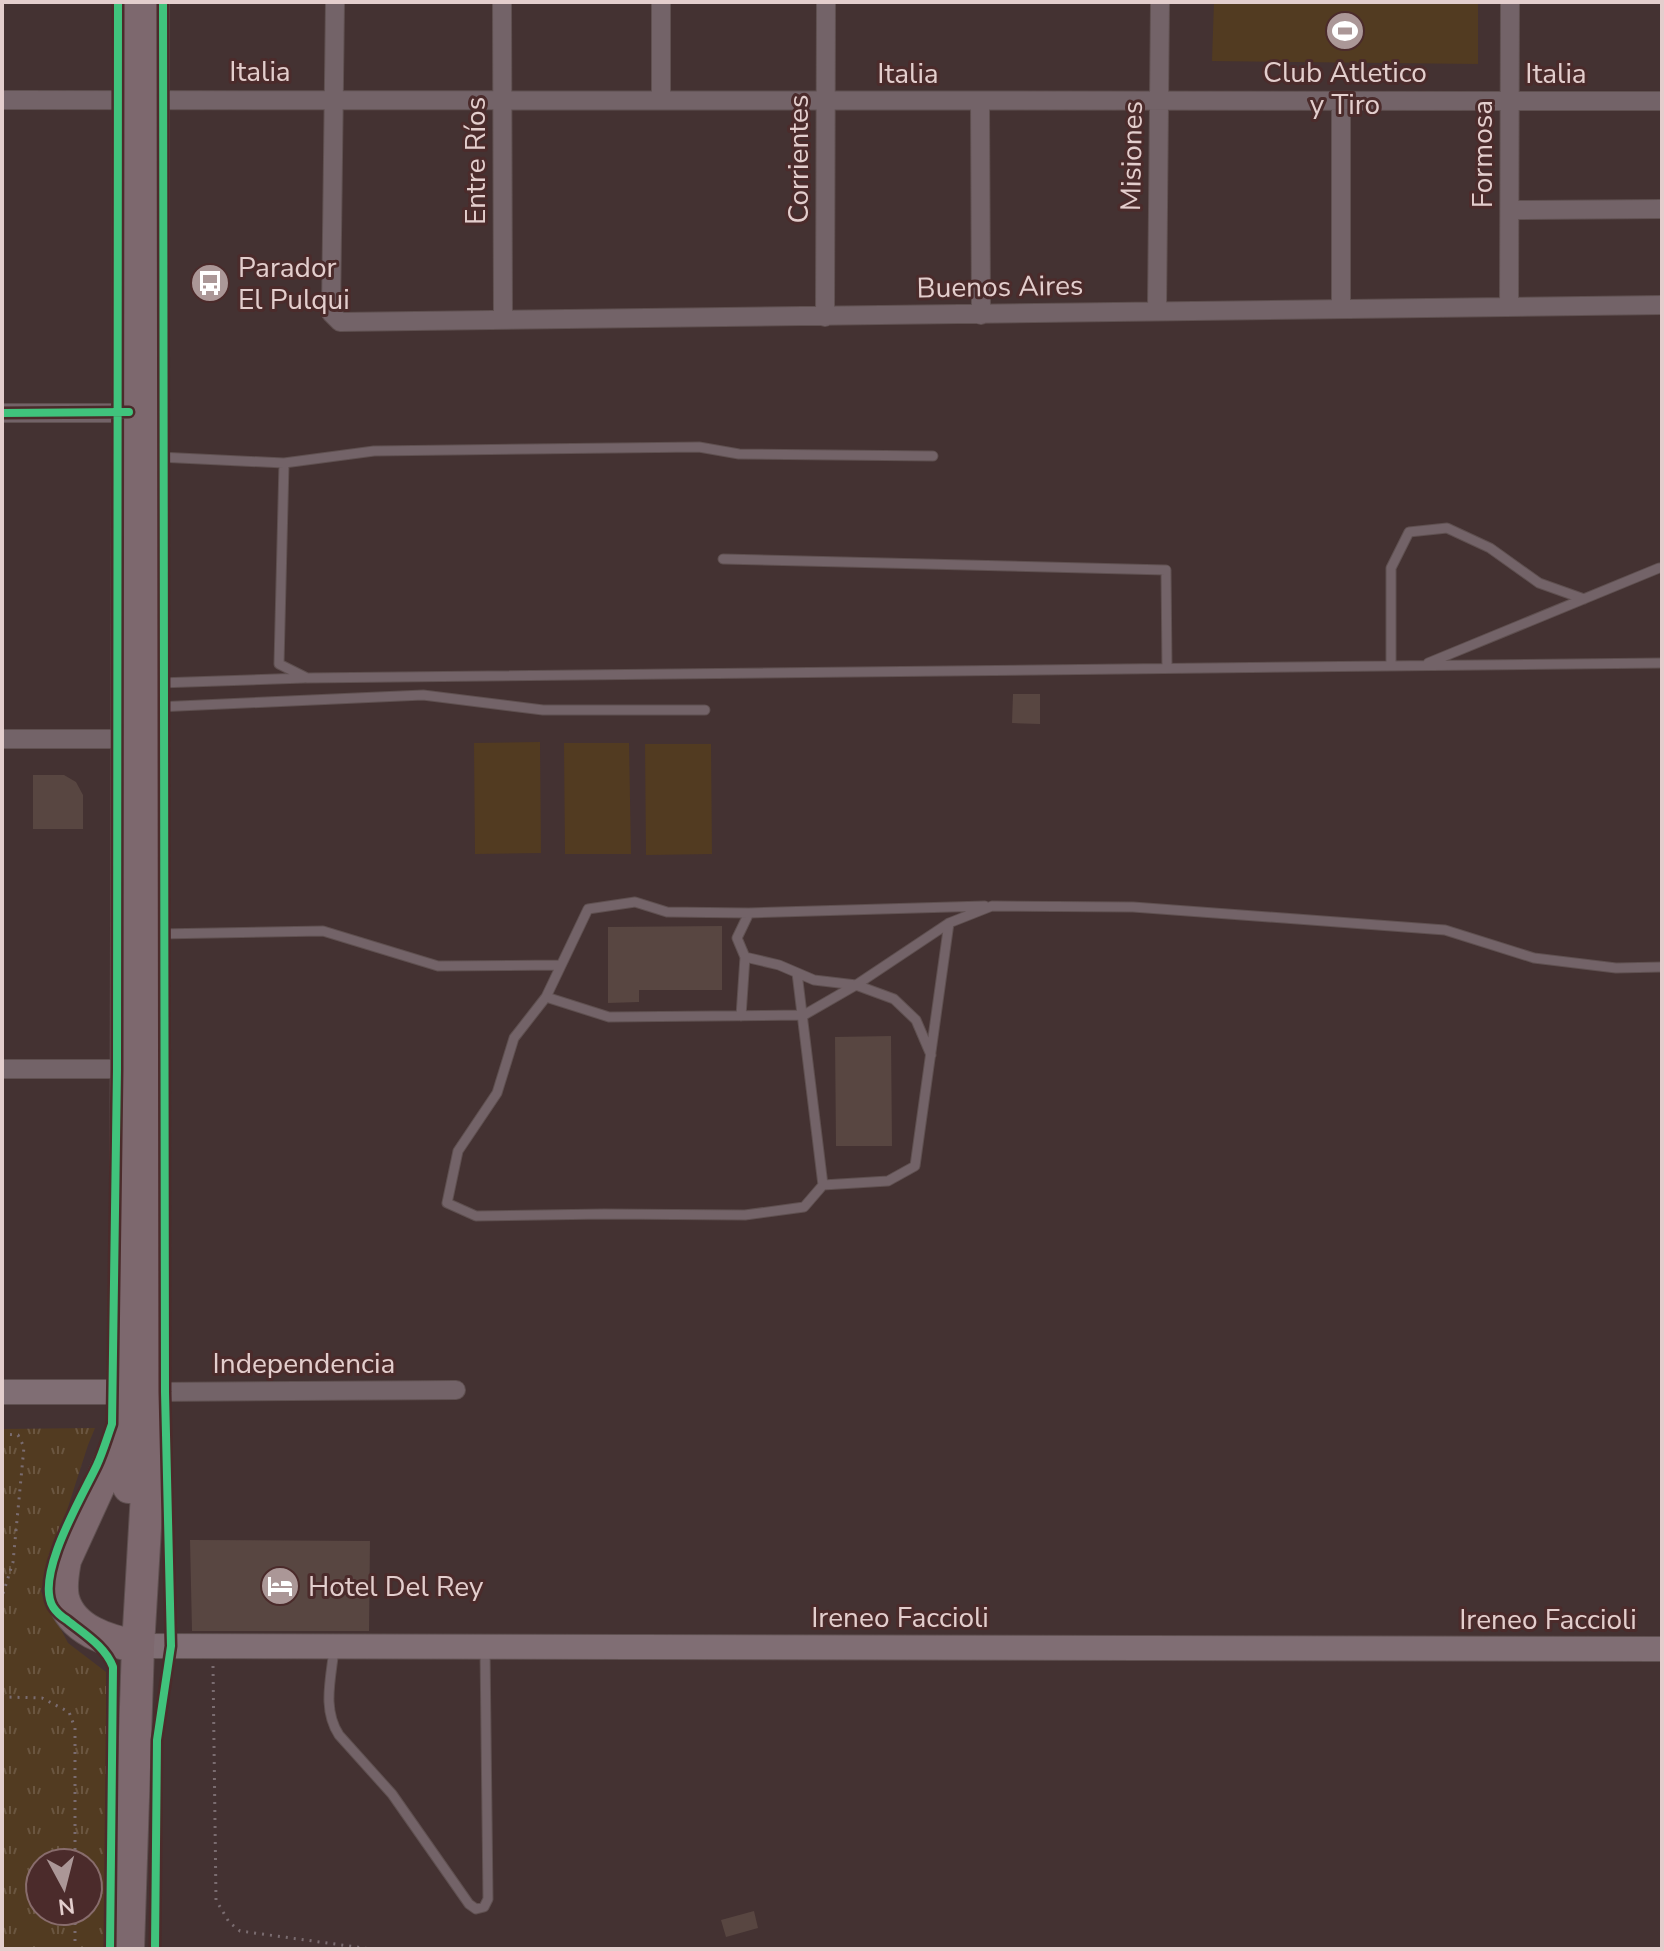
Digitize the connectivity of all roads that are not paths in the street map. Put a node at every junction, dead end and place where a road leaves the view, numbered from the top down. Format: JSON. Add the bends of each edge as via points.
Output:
{"nodes":[{"id":1,"x":129,"y":2,"type":"edge"},
{"id":2,"x":153,"y":2,"type":"edge"},
{"id":3,"x":335,"y":2,"type":"edge"},
{"id":4,"x":502,"y":2,"type":"edge"},
{"id":5,"x":661,"y":2,"type":"edge"},
{"id":6,"x":826,"y":2,"type":"edge"},
{"id":7,"x":1160,"y":2,"type":"edge"},
{"id":8,"x":1510,"y":2,"type":"edge"},
{"id":9,"x":335,"y":99,"type":"junction"},
{"id":10,"x":2,"y":100,"type":"edge"},
{"id":11,"x":142,"y":100,"type":"junction"},
{"id":12,"x":503,"y":100,"type":"junction"},
{"id":13,"x":661,"y":100,"type":"junction"},
{"id":14,"x":827,"y":100,"type":"junction"},
{"id":15,"x":980,"y":101,"type":"junction"},
{"id":16,"x":1160,"y":101,"type":"junction"},
{"id":17,"x":1341,"y":101,"type":"junction"},
{"id":18,"x":1510,"y":101,"type":"junction"},
{"id":19,"x":1662,"y":101,"type":"edge"},
{"id":20,"x":1662,"y":209,"type":"edge"},
{"id":21,"x":1510,"y":210,"type":"junction"},
{"id":22,"x":1662,"y":305,"type":"edge"},
{"id":23,"x":1509,"y":307,"type":"junction"},
{"id":24,"x":1341,"y":309,"type":"junction"},
{"id":25,"x":1157,"y":311,"type":"junction"},
{"id":26,"x":981,"y":315,"type":"junction"},
{"id":27,"x":825,"y":317,"type":"junction"},
{"id":28,"x":503,"y":320,"type":"junction"},
{"id":29,"x":2,"y":413,"type":"edge"},
{"id":30,"x":141,"y":413,"type":"junction"},
{"id":31,"x":154,"y":456,"type":"junction"},
{"id":32,"x":933,"y":456,"type":"dead end"},
{"id":33,"x":284,"y":463,"type":"junction"},
{"id":34,"x":723,"y":559,"type":"dead end"},
{"id":35,"x":1662,"y":568,"type":"edge"},
{"id":36,"x":1584,"y":599,"type":"junction"},
{"id":37,"x":1662,"y":663,"type":"edge"},
{"id":38,"x":1391,"y":665,"type":"junction"},
{"id":39,"x":1423,"y":665,"type":"junction"},
{"id":40,"x":1167,"y":667,"type":"junction"},
{"id":41,"x":307,"y":678,"type":"junction"},
{"id":42,"x":154,"y":695,"type":"junction"},
{"id":43,"x":705,"y":710,"type":"dead end"},
{"id":44,"x":2,"y":739,"type":"edge"},
{"id":45,"x":128,"y":739,"type":"junction"},
{"id":46,"x":992,"y":906,"type":"junction"},
{"id":47,"x":749,"y":913,"type":"junction"},
{"id":48,"x":949,"y":923,"type":"junction"},
{"id":49,"x":153,"y":934,"type":"junction"},
{"id":50,"x":745,"y":957,"type":"junction"},
{"id":51,"x":561,"y":965,"type":"junction"},
{"id":52,"x":1662,"y":967,"type":"edge"},
{"id":53,"x":797,"y":973,"type":"junction"},
{"id":54,"x":856,"y":985,"type":"junction"},
{"id":55,"x":546,"y":997,"type":"junction"},
{"id":56,"x":804,"y":1015,"type":"junction"},
{"id":57,"x":741,"y":1016,"type":"junction"},
{"id":58,"x":931,"y":1055,"type":"junction"},
{"id":59,"x":2,"y":1069,"type":"edge"},
{"id":60,"x":132,"y":1069,"type":"junction"},
{"id":61,"x":823,"y":1185,"type":"junction"},
{"id":62,"x":456,"y":1390,"type":"dead end"},
{"id":63,"x":2,"y":1392,"type":"edge"},
{"id":64,"x":136,"y":1405,"type":"junction"},
{"id":65,"x":2,"y":1408,"type":"edge"},
{"id":66,"x":138,"y":1646,"type":"junction"},
{"id":67,"x":334,"y":1646,"type":"junction"},
{"id":68,"x":485,"y":1646,"type":"junction"},
{"id":69,"x":1662,"y":1649,"type":"edge"},
{"id":70,"x":128,"y":1949,"type":"edge"}],
"edges":[{"from":1,"to":11,"type":"highway"},
{"from":2,"to":11,"type":"highway"},
{"from":3,"to":9,"type":"street"},
{"from":4,"to":12,"type":"street","name":"Entre Ríos"},
{"from":5,"to":13,"type":"street"},
{"from":6,"to":14,"type":"street","name":"Corrientes"},
{"from":7,"to":16,"type":"street","name":"Misiones"},
{"from":8,"to":18,"type":"street","name":"Formosa"},
{"from":9,"to":11,"type":"street","name":"Italia"},
{"from":9,"to":12,"type":"street","name":"Italia"},
{"from":9,"to":28,"type":"street","name":"Buenos Aires","via":[[331,313],[340,322]]},
{"from":10,"to":11,"type":"street","name":"Italia"},
{"from":11,"to":30,"type":"highway"},
{"from":12,"to":13,"type":"street","name":"Italia"},
{"from":12,"to":28,"type":"street","name":"Entre Ríos"},
{"from":13,"to":14,"type":"street","name":"Italia"},
{"from":14,"to":15,"type":"street","name":"Italia"},
{"from":14,"to":27,"type":"street","name":"Corrientes"},
{"from":15,"to":16,"type":"street","name":"Italia"},
{"from":15,"to":26,"type":"street"},
{"from":16,"to":17,"type":"street","name":"Italia"},
{"from":16,"to":25,"type":"street","name":"Misiones"},
{"from":17,"to":18,"type":"street","name":"Italia"},
{"from":17,"to":24,"type":"street"},
{"from":18,"to":19,"type":"street","name":"Italia"},
{"from":18,"to":21,"type":"street","name":"Formosa"},
{"from":20,"to":21,"type":"street"},
{"from":21,"to":23,"type":"street","name":"Formosa"},
{"from":22,"to":23,"type":"street","name":"Buenos Aires"},
{"from":23,"to":24,"type":"street","name":"Buenos Aires"},
{"from":24,"to":25,"type":"street","name":"Buenos Aires"},
{"from":25,"to":26,"type":"street","name":"Buenos Aires"},
{"from":26,"to":27,"type":"street","name":"Buenos Aires"},
{"from":27,"to":28,"type":"street","name":"Buenos Aires"},
{"from":29,"to":30,"type":"street"},
{"from":30,"to":31,"type":"highway"},
{"from":30,"to":45,"type":"highway"},
{"from":31,"to":33,"type":"lane"},
{"from":31,"to":42,"type":"highway"},
{"from":32,"to":33,"type":"lane","via":[[739,454],[699,447],[374,451]]},
{"from":33,"to":41,"type":"lane","via":[[279,664]]},
{"from":34,"to":40,"type":"lane","via":[[1166,570]]},
{"from":35,"to":36,"type":"lane"},
{"from":36,"to":38,"type":"lane","via":[[1539,583],[1490,548],[1447,528],[1409,532],[1391,568]]},
{"from":36,"to":39,"type":"lane"},
{"from":37,"to":39,"type":"lane"},
{"from":38,"to":39,"type":"lane"},
{"from":38,"to":40,"type":"lane"},
{"from":40,"to":41,"type":"lane"},
{"from":41,"to":42,"type":"lane"},
{"from":42,"to":43,"type":"lane","via":[[423,695],[543,710]]},
{"from":42,"to":49,"type":"highway"},
{"from":44,"to":45,"type":"street"},
{"from":45,"to":60,"type":"highway"},
{"from":46,"to":47,"type":"lane"},
{"from":46,"to":48,"type":"lane"},
{"from":46,"to":52,"type":"lane","via":[[1133,907],[1445,930],[1534,958],[1616,968]]},
{"from":47,"to":50,"type":"lane","via":[[737,938]]},
{"from":47,"to":51,"type":"lane","via":[[667,912],[635,902],[588,909]]},
{"from":48,"to":54,"type":"lane"},
{"from":48,"to":58,"type":"lane"},
{"from":49,"to":51,"type":"lane","via":[[323,931],[438,966]]},
{"from":49,"to":60,"type":"highway"},
{"from":50,"to":53,"type":"lane"},
{"from":50,"to":57,"type":"lane"},
{"from":51,"to":55,"type":"lane"},
{"from":53,"to":54,"type":"lane"},
{"from":53,"to":56,"type":"lane"},
{"from":54,"to":56,"type":"lane"},
{"from":54,"to":58,"type":"lane","via":[[894,999],[916,1020]]},
{"from":55,"to":57,"type":"lane","via":[[609,1017]]},
{"from":55,"to":61,"type":"lane","via":[[514,1038],[497,1093],[458,1151],[447,1203],[476,1216],[745,1215],[804,1207]]},
{"from":56,"to":57,"type":"lane"},
{"from":56,"to":61,"type":"lane"},
{"from":58,"to":61,"type":"lane","via":[[915,1166],[888,1181]]},
{"from":59,"to":60,"type":"street"},
{"from":60,"to":64,"type":"highway"},
{"from":62,"to":64,"type":"street","name":"Independencia"},
{"from":63,"to":64,"type":"street"},
{"from":64,"to":65,"type":"street"},
{"from":64,"to":66,"type":"highway"},
{"from":64,"to":66,"type":"highway","via":[[65,1560],[62,1588],[78,1622],[99,1637]]},
{"from":66,"to":67,"type":"street","name":"Ireneo Faccioli"},
{"from":66,"to":70,"type":"highway"},
{"from":67,"to":68,"type":"street","name":"Ireneo Faccioli"},
{"from":67,"to":68,"type":"lane","via":[[328,1710],[332,1724],[392,1794],[476,1909],[488,1899]]},
{"from":68,"to":69,"type":"street","name":"Ireneo Faccioli"}]}
